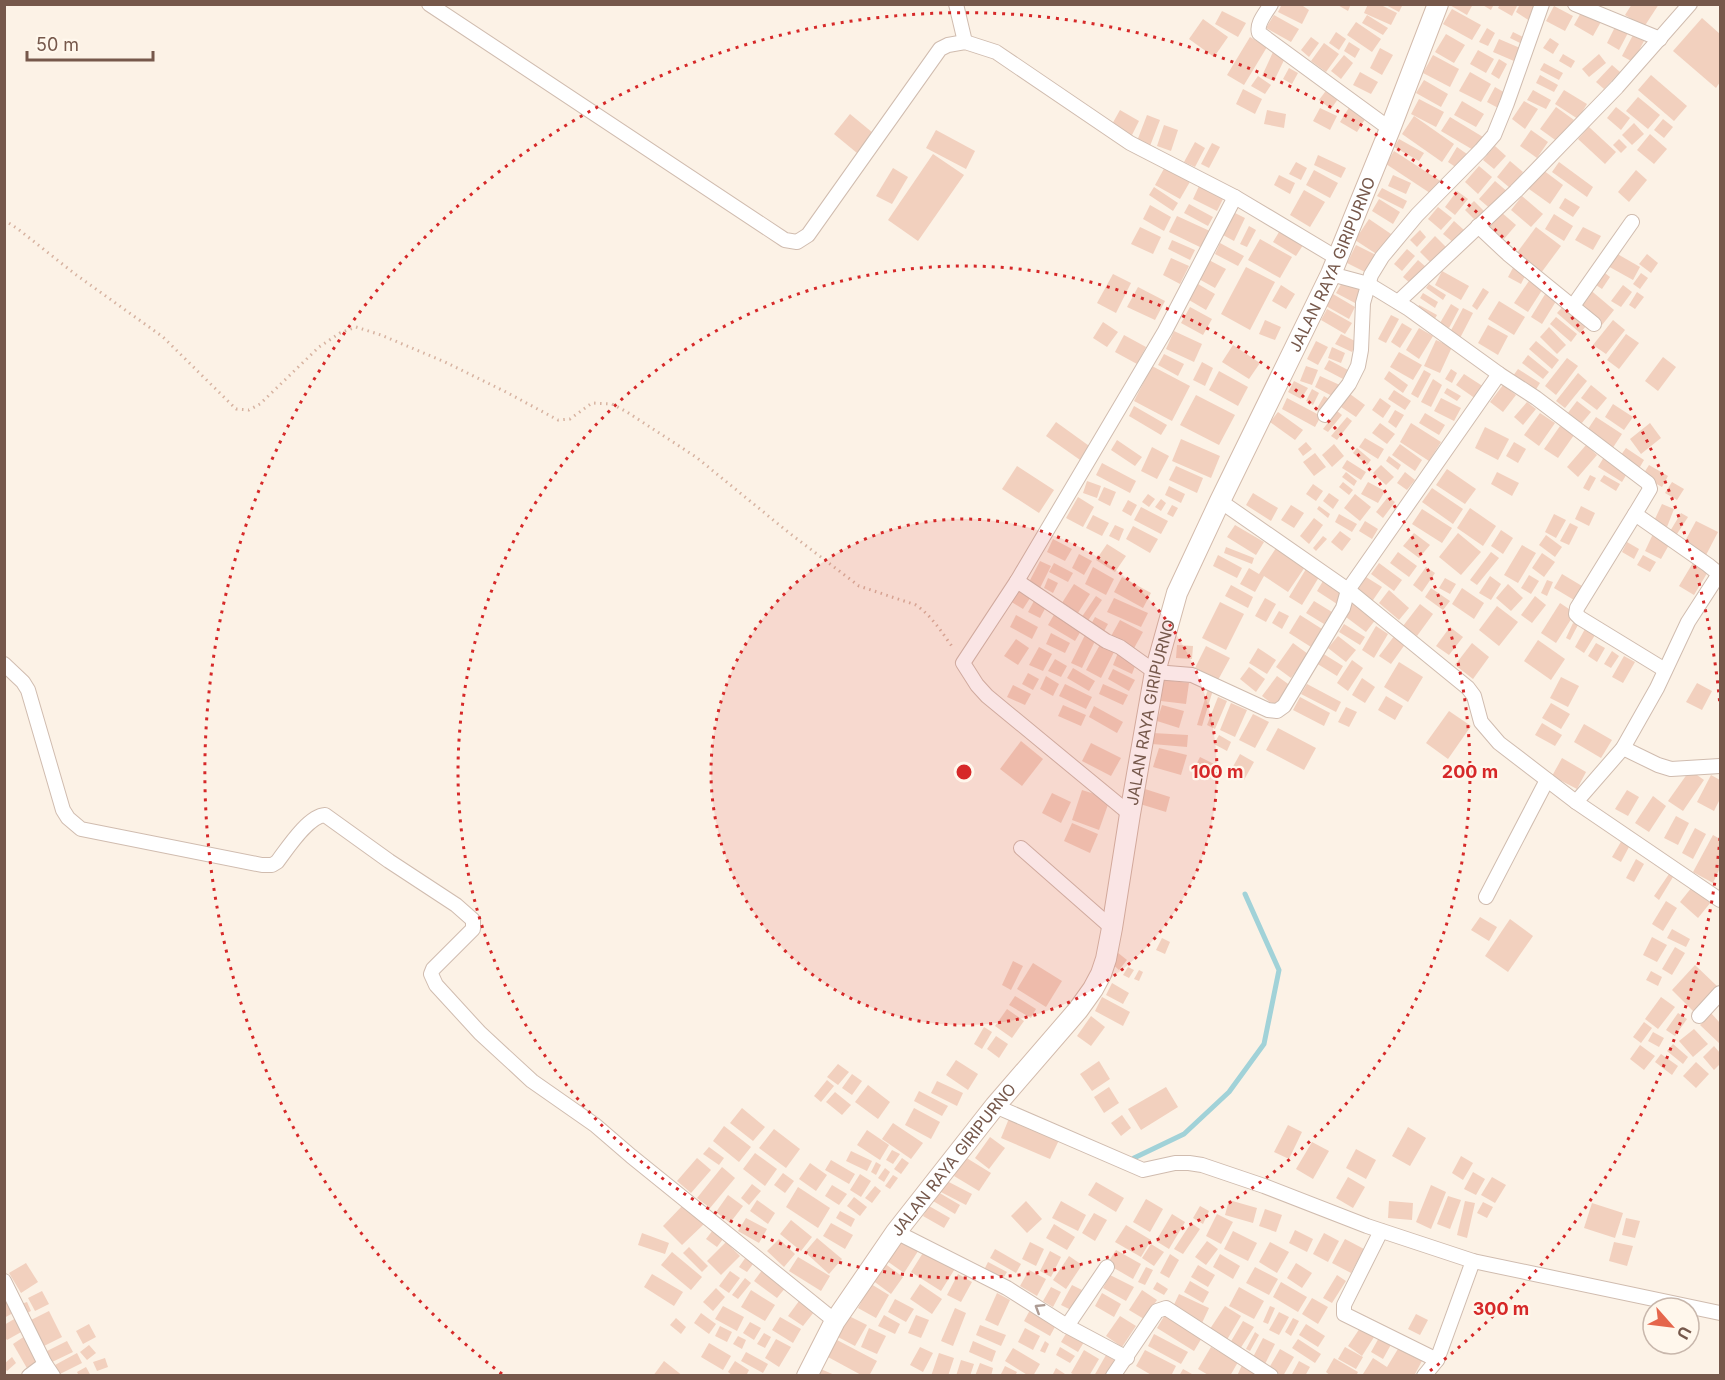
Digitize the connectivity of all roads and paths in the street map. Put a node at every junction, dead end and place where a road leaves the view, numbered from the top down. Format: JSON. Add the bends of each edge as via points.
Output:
{"nodes":[{"id":1,"x":429,"y":4,"type":"edge"},
{"id":2,"x":957,"y":4,"type":"edge"},
{"id":3,"x":1271,"y":4,"type":"edge"},
{"id":4,"x":1438,"y":4,"type":"edge"},
{"id":5,"x":1542,"y":4,"type":"edge"},
{"id":6,"x":1575,"y":4,"type":"edge"},
{"id":7,"x":1690,"y":4,"type":"edge"},
{"id":8,"x":1659,"y":39,"type":"junction"},
{"id":9,"x":965,"y":42,"type":"junction"},
{"id":10,"x":1390,"y":129,"type":"junction"},
{"id":11,"x":1235,"y":197,"type":"junction"},
{"id":12,"x":4,"y":220,"type":"edge"},
{"id":13,"x":1632,"y":222,"type":"dead end"},
{"id":14,"x":1478,"y":226,"type":"junction"},
{"id":15,"x":1334,"y":266,"type":"junction"},
{"id":16,"x":1374,"y":287,"type":"junction"},
{"id":17,"x":1398,"y":302,"type":"junction"},
{"id":18,"x":1573,"y":306,"type":"junction"},
{"id":19,"x":1594,"y":324,"type":"dead end"},
{"id":20,"x":1499,"y":374,"type":"junction"},
{"id":21,"x":1325,"y":415,"type":"dead end"},
{"id":22,"x":1220,"y":501,"type":"junction"},
{"id":23,"x":1635,"y":514,"type":"junction"},
{"id":24,"x":1720,"y":575,"type":"edge"},
{"id":25,"x":1017,"y":581,"type":"junction"},
{"id":26,"x":1348,"y":590,"type":"junction"},
{"id":27,"x":963,"y":663,"type":"junction"},
{"id":28,"x":4,"y":664,"type":"edge"},
{"id":29,"x":1665,"y":670,"type":"junction"},
{"id":30,"x":1155,"y":672,"type":"junction"},
{"id":31,"x":1623,"y":748,"type":"junction"},
{"id":32,"x":1720,"y":766,"type":"edge"},
{"id":33,"x":1547,"y":780,"type":"junction"},
{"id":34,"x":1576,"y":802,"type":"junction"},
{"id":35,"x":1130,"y":814,"type":"junction"},
{"id":36,"x":1021,"y":848,"type":"dead end"},
{"id":37,"x":1486,"y":897,"type":"dead end"},
{"id":38,"x":1720,"y":900,"type":"edge"},
{"id":39,"x":1112,"y":928,"type":"junction"},
{"id":40,"x":1720,"y":993,"type":"edge"},
{"id":41,"x":1699,"y":1016,"type":"dead end"},
{"id":42,"x":994,"y":1106,"type":"junction"},
{"id":43,"x":1381,"y":1231,"type":"junction"},
{"id":44,"x":896,"y":1232,"type":"junction"},
{"id":45,"x":1473,"y":1261,"type":"junction"},
{"id":46,"x":1107,"y":1267,"type":"dead end"},
{"id":47,"x":4,"y":1281,"type":"edge"},
{"id":48,"x":1720,"y":1313,"type":"edge"},
{"id":49,"x":835,"y":1321,"type":"junction"},
{"id":50,"x":1067,"y":1326,"type":"junction"},
{"id":51,"x":1127,"y":1358,"type":"junction"},
{"id":52,"x":1437,"y":1360,"type":"junction"},
{"id":53,"x":49,"y":1370,"type":"edge"},
{"id":54,"x":28,"y":1376,"type":"edge"},
{"id":55,"x":807,"y":1376,"type":"edge"},
{"id":56,"x":1113,"y":1376,"type":"edge"},
{"id":57,"x":1271,"y":1376,"type":"edge"},
{"id":58,"x":1425,"y":1376,"type":"edge"}],
"edges":[{"from":1,"to":9,"type":"street","via":[[785,240],[797,242],[808,235],[940,49]]},
{"from":2,"to":9,"type":"street"},
{"from":3,"to":10,"type":"street","via":[[1259,24],[1259,33]]},
{"from":4,"to":10,"type":"main road","name":"JALAN RAYA GIRIPURNO"},
{"from":5,"to":16,"type":"street","via":[[1494,135],[1400,234],[1376,266]]},
{"from":6,"to":8,"type":"street"},
{"from":7,"to":8,"type":"street"},
{"from":8,"to":14,"type":"street","via":[[1609,95]]},
{"from":9,"to":11,"type":"street","via":[[996,52],[1130,143]]},
{"from":10,"to":15,"type":"main road","name":"JALAN RAYA GIRIPURNO"},
{"from":11,"to":15,"type":"street"},
{"from":11,"to":25,"type":"street","via":[[1165,331]]},
{"from":12,"to":27,"type":"path","via":[[162,337],[236,409],[249,410],[260,404],[319,347],[356,327],[445,362],[558,420],[570,419],[592,403],[612,404],[696,457],[859,586],[924,610]]},
{"from":13,"to":18,"type":"street"},
{"from":14,"to":17,"type":"street"},
{"from":14,"to":18,"type":"street"},
{"from":15,"to":16,"type":"street"},
{"from":15,"to":22,"type":"main road","name":"JALAN RAYA GIRIPURNO"},
{"from":16,"to":17,"type":"street"},
{"from":16,"to":21,"type":"street","via":[[1363,303],[1358,366]]},
{"from":17,"to":20,"type":"street"},
{"from":18,"to":19,"type":"street"},
{"from":20,"to":23,"type":"street","via":[[1649,484],[1650,489]]},
{"from":20,"to":26,"type":"street"},
{"from":22,"to":26,"type":"street"},
{"from":22,"to":30,"type":"main road","name":"JALAN RAYA GIRIPURNO","via":[[1177,593]]},
{"from":23,"to":24,"type":"street"},
{"from":23,"to":29,"type":"street","via":[[1576,612]]},
{"from":24,"to":29,"type":"street","via":[[1688,622]]},
{"from":25,"to":27,"type":"street"},
{"from":25,"to":30,"type":"street"},
{"from":26,"to":30,"type":"street","via":[[1343,608],[1280,710],[1268,710],[1196,677]]},
{"from":26,"to":33,"type":"street","via":[[1468,688],[1481,722],[1499,743]]},
{"from":27,"to":35,"type":"street","via":[[987,696]]},
{"from":28,"to":49,"type":"street","via":[[28,690],[63,810],[81,830],[272,865],[312,819],[327,815],[456,905],[473,920],[473,929],[433,969],[436,985],[532,1081],[595,1125]]},
{"from":29,"to":31,"type":"street"},
{"from":30,"to":35,"type":"main road","name":"JALAN RAYA GIRIPURNO"},
{"from":31,"to":32,"type":"street","via":[[1671,769]]},
{"from":31,"to":34,"type":"street"},
{"from":33,"to":34,"type":"street"},
{"from":33,"to":37,"type":"street"},
{"from":34,"to":38,"type":"street"},
{"from":35,"to":39,"type":"main road","name":"JALAN RAYA GIRIPURNO"},
{"from":36,"to":39,"type":"street"},
{"from":39,"to":42,"type":"main road","name":"JALAN RAYA GIRIPURNO","via":[[1101,974],[1086,1000]]},
{"from":40,"to":41,"type":"street"},
{"from":42,"to":43,"type":"street","via":[[1143,1170],[1175,1163],[1202,1165]]},
{"from":42,"to":44,"type":"main road","name":"JALAN RAYA GIRIPURNO"},
{"from":43,"to":45,"type":"street"},
{"from":43,"to":52,"type":"street","via":[[1344,1305],[1344,1314]]},
{"from":44,"to":49,"type":"main road","name":"JALAN RAYA GIRIPURNO"},
{"from":50,"to":44,"type":"street","one_way":true,"via":[[1007,1288]]},
{"from":45,"to":48,"type":"street"},
{"from":45,"to":52,"type":"street"},
{"from":46,"to":50,"type":"street"},
{"from":47,"to":53,"type":"street"},
{"from":49,"to":55,"type":"main road","name":"JALAN RAYA GIRIPURNO"},
{"from":50,"to":51,"type":"street"},
{"from":51,"to":56,"type":"street"},
{"from":51,"to":57,"type":"street","via":[[1157,1311],[1166,1308]]},
{"from":52,"to":58,"type":"street"},
{"from":53,"to":54,"type":"street"}]}
